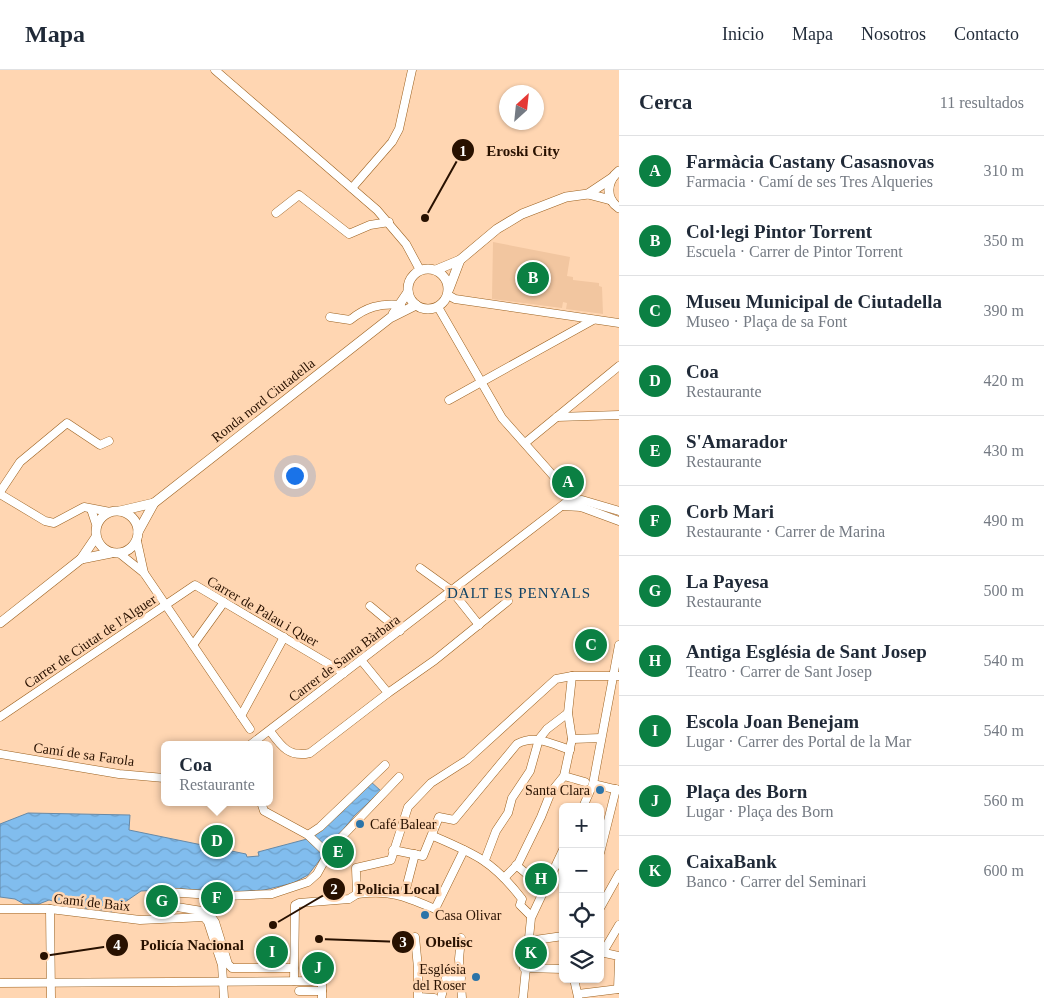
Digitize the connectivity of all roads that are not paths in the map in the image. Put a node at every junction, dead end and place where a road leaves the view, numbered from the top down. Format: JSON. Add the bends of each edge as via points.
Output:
{"nodes":[{"id":1,"x":215,"y":70,"type":"edge"},
{"id":2,"x":412,"y":70,"type":"edge"},
{"id":3,"x":619,"y":171,"type":"edge"},
{"id":4,"x":612,"y":178,"type":"junction"},
{"id":5,"x":352,"y":188,"type":"junction"},
{"id":6,"x":588,"y":194,"type":"junction"},
{"id":7,"x":611,"y":200,"type":"junction"},
{"id":8,"x":619,"y":208,"type":"edge"},
{"id":9,"x":276,"y":214,"type":"dead end"},
{"id":10,"x":389,"y":222,"type":"junction"},
{"id":11,"x":460,"y":260,"type":"junction"},
{"id":12,"x":420,"y":270,"type":"junction"},
{"id":13,"x":436,"y":270,"type":"junction"},
{"id":14,"x":408,"y":292,"type":"junction"},
{"id":15,"x":448,"y":292,"type":"junction"},
{"id":16,"x":401,"y":305,"type":"junction"},
{"id":17,"x":416,"y":305,"type":"junction"},
{"id":18,"x":438,"y":307,"type":"junction"},
{"id":19,"x":330,"y":317,"type":"dead end"},
{"id":20,"x":390,"y":318,"type":"junction"},
{"id":21,"x":593,"y":320,"type":"junction"},
{"id":22,"x":619,"y":323,"type":"edge"},
{"id":23,"x":619,"y":366,"type":"edge"},
{"id":24,"x":482,"y":383,"type":"junction"},
{"id":25,"x":448,"y":400,"type":"dead end"},
{"id":26,"x":578,"y":400,"type":"junction"},
{"id":27,"x":619,"y":415,"type":"edge"},
{"id":28,"x":583,"y":416,"type":"junction"},
{"id":29,"x":557,"y":417,"type":"junction"},
{"id":30,"x":109,"y":441,"type":"dead end"},
{"id":31,"x":525,"y":443,"type":"junction"},
{"id":32,"x":0,"y":493,"type":"edge"},
{"id":33,"x":576,"y":499,"type":"junction"},
{"id":34,"x":154,"y":503,"type":"junction"},
{"id":35,"x":562,"y":506,"type":"junction"},
{"id":36,"x":581,"y":507,"type":"junction"},
{"id":37,"x":91,"y":509,"type":"junction"},
{"id":38,"x":120,"y":511,"type":"junction"},
{"id":39,"x":619,"y":511,"type":"edge"},
{"id":40,"x":110,"y":512,"type":"junction"},
{"id":41,"x":619,"y":521,"type":"edge"},
{"id":42,"x":96,"y":524,"type":"junction"},
{"id":43,"x":137,"y":536,"type":"junction"},
{"id":44,"x":96,"y":537,"type":"junction"},
{"id":45,"x":115,"y":553,"type":"junction"},
{"id":46,"x":81,"y":559,"type":"junction"},
{"id":47,"x":420,"y":568,"type":"dead end"},
{"id":48,"x":144,"y":573,"type":"junction"},
{"id":49,"x":195,"y":585,"type":"joint"},
{"id":50,"x":452,"y":590,"type":"junction"},
{"id":51,"x":508,"y":601,"type":"dead end"},
{"id":52,"x":224,"y":602,"type":"junction"},
{"id":53,"x":166,"y":605,"type":"junction"},
{"id":54,"x":370,"y":606,"type":"dead end"},
{"id":55,"x":0,"y":623,"type":"edge"},
{"id":56,"x":479,"y":624,"type":"junction"},
{"id":57,"x":400,"y":631,"type":"junction"},
{"id":58,"x":284,"y":637,"type":"junction"},
{"id":59,"x":193,"y":644,"type":"junction"},
{"id":60,"x":619,"y":650,"type":"edge"},
{"id":61,"x":361,"y":660,"type":"junction"},
{"id":62,"x":344,"y":672,"type":"junction"},
{"id":63,"x":572,"y":676,"type":"junction"},
{"id":64,"x":616,"y":676,"type":"edge"},
{"id":65,"x":388,"y":694,"type":"junction"},
{"id":66,"x":568,"y":713,"type":"junction"},
{"id":67,"x":241,"y":716,"type":"junction"},
{"id":68,"x":0,"y":717,"type":"edge"},
{"id":69,"x":250,"y":729,"type":"junction"},
{"id":70,"x":268,"y":733,"type":"junction"},
{"id":71,"x":601,"y":738,"type":"junction"},
{"id":72,"x":539,"y":739,"type":"junction"},
{"id":73,"x":572,"y":739,"type":"junction"},
{"id":74,"x":249,"y":741,"type":"edge"},
{"id":75,"x":255,"y":741,"type":"edge"},
{"id":76,"x":570,"y":750,"type":"junction"},
{"id":77,"x":0,"y":754,"type":"edge"},
{"id":78,"x":385,"y":764,"type":"dead end"},
{"id":79,"x":564,"y":776,"type":"junction"},
{"id":80,"x":399,"y":777,"type":"dead end"},
{"id":81,"x":161,"y":778,"type":"edge"},
{"id":82,"x":589,"y":783,"type":"junction"},
{"id":83,"x":618,"y":790,"type":"edge"},
{"id":84,"x":584,"y":803,"type":"edge"},
{"id":85,"x":262,"y":806,"type":"edge"},
{"id":86,"x":309,"y":836,"type":"junction"},
{"id":87,"x":433,"y":836,"type":"junction"},
{"id":88,"x":601,"y":848,"type":"edge"},
{"id":89,"x":393,"y":850,"type":"junction"},
{"id":90,"x":464,"y":850,"type":"junction"},
{"id":91,"x":327,"y":853,"type":"junction"},
{"id":92,"x":419,"y":855,"type":"junction"},
{"id":93,"x":559,"y":858,"type":"edge"},
{"id":94,"x":485,"y":860,"type":"junction"},
{"id":95,"x":516,"y":865,"type":"junction"},
{"id":96,"x":504,"y":878,"type":"junction"},
{"id":97,"x":618,"y":878,"type":"edge"},
{"id":98,"x":545,"y":888,"type":"junction"},
{"id":99,"x":357,"y":894,"type":"junction"},
{"id":100,"x":404,"y":896,"type":"junction"},
{"id":101,"x":604,"y":901,"type":"edge"},
{"id":102,"x":0,"y":909,"type":"edge"},
{"id":103,"x":50,"y":909,"type":"junction"},
{"id":104,"x":532,"y":916,"type":"junction"},
{"id":105,"x":619,"y":925,"type":"edge"},
{"id":106,"x":415,"y":937,"type":"dead end"},
{"id":107,"x":559,"y":937,"type":"edge"},
{"id":108,"x":461,"y":938,"type":"dead end"},
{"id":109,"x":528,"y":941,"type":"junction"},
{"id":110,"x":604,"y":948,"type":"edge"},
{"id":111,"x":604,"y":953,"type":"edge"},
{"id":112,"x":619,"y":956,"type":"edge"},
{"id":113,"x":619,"y":961,"type":"edge"},
{"id":114,"x":294,"y":968,"type":"junction"},
{"id":115,"x":524,"y":968,"type":"junction"},
{"id":116,"x":559,"y":969,"type":"edge"},
{"id":117,"x":461,"y":978,"type":"junction"},
{"id":118,"x":224,"y":980,"type":"junction"},
{"id":119,"x":297,"y":981,"type":"junction"},
{"id":120,"x":51,"y":982,"type":"junction"},
{"id":121,"x":0,"y":983,"type":"edge"},
{"id":122,"x":575,"y":983,"type":"edge"},
{"id":123,"x":616,"y":989,"type":"edge"},
{"id":124,"x":299,"y":995,"type":"edge"},
{"id":125,"x":322,"y":995,"type":"edge"},
{"id":126,"x":578,"y":996,"type":"edge"},
{"id":127,"x":418,"y":997,"type":"edge"},
{"id":128,"x":52,"y":998,"type":"edge"},
{"id":129,"x":224,"y":998,"type":"edge"},
{"id":130,"x":434,"y":998,"type":"edge"},
{"id":131,"x":441,"y":998,"type":"edge"},
{"id":132,"x":462,"y":998,"type":"edge"},
{"id":133,"x":523,"y":998,"type":"edge"},
{"id":134,"x":613,"y":998,"type":"edge"}],
"edges":[{"from":1,"to":5,"type":"street"},
{"from":2,"to":5,"type":"street","via":[[396,136]]},
{"from":3,"to":4,"type":"main road"},
{"from":4,"to":6,"type":"main road"},
{"from":4,"to":7,"type":"main road","via":[[608,189]]},
{"from":5,"to":10,"type":"street"},
{"from":6,"to":7,"type":"main road"},
{"from":6,"to":11,"type":"main road","via":[[566,197],[522,214]]},
{"from":7,"to":8,"type":"main road"},
{"from":9,"to":10,"type":"street","via":[[299,195],[349,234],[370,225]]},
{"from":10,"to":12,"type":"street"},
{"from":11,"to":13,"type":"main road"},
{"from":11,"to":15,"type":"main road"},
{"from":12,"to":13,"type":"main road"},
{"from":12,"to":14,"type":"main road","via":[[410,279]]},
{"from":13,"to":15,"type":"main road","via":[[446,278]]},
{"from":14,"to":16,"type":"main road","name":"Ronda nord Ciutadella"},
{"from":14,"to":17,"type":"main road"},
{"from":15,"to":18,"type":"main road"},
{"from":15,"to":21,"type":"street","via":[[455,299]]},
{"from":16,"to":19,"type":"street","via":[[365,308],[350,320]]},
{"from":16,"to":20,"type":"main road","name":"Ronda nord Ciutadella"},
{"from":17,"to":18,"type":"main road","via":[[427,309]]},
{"from":17,"to":20,"type":"main road","name":"Ronda nord Ciutadella"},
{"from":18,"to":24,"type":"street"},
{"from":20,"to":34,"type":"main road","name":"Ronda nord Ciutadella"},
{"from":21,"to":22,"type":"street"},
{"from":21,"to":24,"type":"street"},
{"from":23,"to":26,"type":"street"},
{"from":24,"to":25,"type":"street"},
{"from":24,"to":31,"type":"street","via":[[502,418]]},
{"from":26,"to":28,"type":"street"},
{"from":26,"to":29,"type":"street"},
{"from":27,"to":28,"type":"street"},
{"from":28,"to":29,"type":"street"},
{"from":29,"to":31,"type":"street"},
{"from":30,"to":32,"type":"street","via":[[100,445],[68,423],[20,462]]},
{"from":31,"to":33,"type":"street"},
{"from":32,"to":37,"type":"street","via":[[45,521],[54,523],[84,508]]},
{"from":33,"to":35,"type":"street","name":"Carrer de Santa Bàrbara"},
{"from":33,"to":36,"type":"street"},
{"from":33,"to":39,"type":"street"},
{"from":34,"to":38,"type":"main road","name":"Ronda nord Ciutadella"},
{"from":34,"to":43,"type":"main road","name":"Ronda nord Ciutadella"},
{"from":35,"to":36,"type":"street"},
{"from":35,"to":50,"type":"street","name":"Carrer de Santa Bàrbara"},
{"from":36,"to":41,"type":"street"},
{"from":37,"to":40,"type":"street"},
{"from":37,"to":42,"type":"street"},
{"from":38,"to":40,"type":"main road"},
{"from":38,"to":43,"type":"main road","via":[[133,518]]},
{"from":40,"to":42,"type":"main road"},
{"from":42,"to":44,"type":"main road"},
{"from":43,"to":45,"type":"main road","via":[[128,551]]},
{"from":43,"to":48,"type":"street"},
{"from":44,"to":45,"type":"main road","via":[[104,549]]},
{"from":44,"to":46,"type":"main road"},
{"from":45,"to":46,"type":"main road"},
{"from":45,"to":48,"type":"street"},
{"from":46,"to":55,"type":"main road"},
{"from":47,"to":50,"type":"street"},
{"from":48,"to":53,"type":"street"},
{"from":49,"to":52,"type":"street","name":"Carrer de Palau i Quer"},
{"from":49,"to":53,"type":"street","name":"Carrer de Ciutat de l'Alguer"},
{"from":50,"to":56,"type":"street"},
{"from":50,"to":57,"type":"street","name":"Carrer de Santa Bàrbara"},
{"from":51,"to":56,"type":"street"},
{"from":52,"to":58,"type":"street","name":"Carrer de Palau i Quer"},
{"from":52,"to":59,"type":"street"},
{"from":53,"to":59,"type":"street"},
{"from":53,"to":68,"type":"street","name":"Carrer de Ciutat de l'Alguer"},
{"from":54,"to":57,"type":"street"},
{"from":56,"to":65,"type":"street"},
{"from":57,"to":61,"type":"street","name":"Carrer de Santa Bàrbara"},
{"from":58,"to":62,"type":"street","name":"Carrer de Palau i Quer"},
{"from":58,"to":67,"type":"street"},
{"from":59,"to":67,"type":"street"},
{"from":60,"to":64,"type":"street"},
{"from":61,"to":62,"type":"street","name":"Carrer de Santa Bàrbara"},
{"from":61,"to":65,"type":"street"},
{"from":62,"to":70,"type":"street","name":"Carrer de Santa Bàrbara"},
{"from":63,"to":64,"type":"street"},
{"from":63,"to":66,"type":"street"},
{"from":63,"to":89,"type":"street","via":[[556,678],[467,760],[431,783],[408,807]]},
{"from":64,"to":71,"type":"street"},
{"from":65,"to":70,"type":"street","via":[[310,753],[302,755],[284,750]]},
{"from":66,"to":72,"type":"street"},
{"from":66,"to":73,"type":"street"},
{"from":67,"to":69,"type":"street"},
{"from":69,"to":70,"type":"street"},
{"from":69,"to":74,"type":"street"},
{"from":70,"to":75,"type":"street","name":"Carrer de Santa Bàrbara"},
{"from":71,"to":73,"type":"street"},
{"from":71,"to":82,"type":"street"},
{"from":72,"to":76,"type":"street"},
{"from":72,"to":87,"type":"street","via":[[526,739],[517,744],[454,820],[439,817]]},
{"from":72,"to":94,"type":"street","via":[[530,770],[512,798]]},
{"from":73,"to":76,"type":"street"},
{"from":76,"to":79,"type":"street"},
{"from":77,"to":81,"type":"street","name":"Camí de sa Farola"},
{"from":78,"to":86,"type":"street"},
{"from":79,"to":82,"type":"street"},
{"from":79,"to":95,"type":"street","via":[[551,792]]},
{"from":80,"to":91,"type":"street"},
{"from":82,"to":83,"type":"street"},
{"from":82,"to":84,"type":"street"},
{"from":83,"to":88,"type":"street"},
{"from":85,"to":86,"type":"street","via":[[264,811]]},
{"from":86,"to":91,"type":"street"},
{"from":87,"to":90,"type":"street"},
{"from":87,"to":92,"type":"street"},
{"from":89,"to":92,"type":"street"},
{"from":89,"to":99,"type":"street","via":[[391,860],[356,868]]},
{"from":90,"to":94,"type":"street"},
{"from":90,"to":100,"type":"street","via":[[435,909]]},
{"from":91,"to":114,"type":"street","via":[[314,878],[272,894],[226,896],[167,892],[156,895],[158,904],[167,907],[208,912],[216,922],[232,968]]},
{"from":92,"to":100,"type":"street"},
{"from":93,"to":98,"type":"street"},
{"from":94,"to":96,"type":"street"},
{"from":95,"to":96,"type":"street"},
{"from":95,"to":98,"type":"street"},
{"from":96,"to":104,"type":"street","via":[[522,899],[520,905]]},
{"from":97,"to":101,"type":"street"},
{"from":98,"to":104,"type":"street"},
{"from":99,"to":100,"type":"street","via":[[381,891]]},
{"from":99,"to":114,"type":"street","via":[[349,900],[295,905]]},
{"from":102,"to":103,"type":"street","name":"Camí de Baix"},
{"from":103,"to":118,"type":"street","name":"Camí de Baix","via":[[140,920],[204,917],[217,949]]},
{"from":103,"to":120,"type":"street"},
{"from":104,"to":109,"type":"street"},
{"from":105,"to":110,"type":"street"},
{"from":106,"to":127,"type":"street"},
{"from":107,"to":109,"type":"street"},
{"from":108,"to":117,"type":"street"},
{"from":109,"to":115,"type":"street"},
{"from":111,"to":112,"type":"street"},
{"from":113,"to":123,"type":"street"},
{"from":114,"to":119,"type":"street"},
{"from":115,"to":116,"type":"street"},
{"from":115,"to":133,"type":"street"},
{"from":117,"to":131,"type":"street","via":[[446,978]]},
{"from":117,"to":132,"type":"street"},
{"from":118,"to":119,"type":"street"},
{"from":118,"to":120,"type":"street"},
{"from":118,"to":129,"type":"street"},
{"from":119,"to":124,"type":"street"},
{"from":119,"to":125,"type":"street","via":[[322,981]]},
{"from":120,"to":121,"type":"street"},
{"from":120,"to":128,"type":"street"},
{"from":122,"to":126,"type":"street"},
{"from":123,"to":126,"type":"street"},
{"from":123,"to":134,"type":"street"},
{"from":124,"to":125,"type":"street"},
{"from":127,"to":130,"type":"street"}]}
